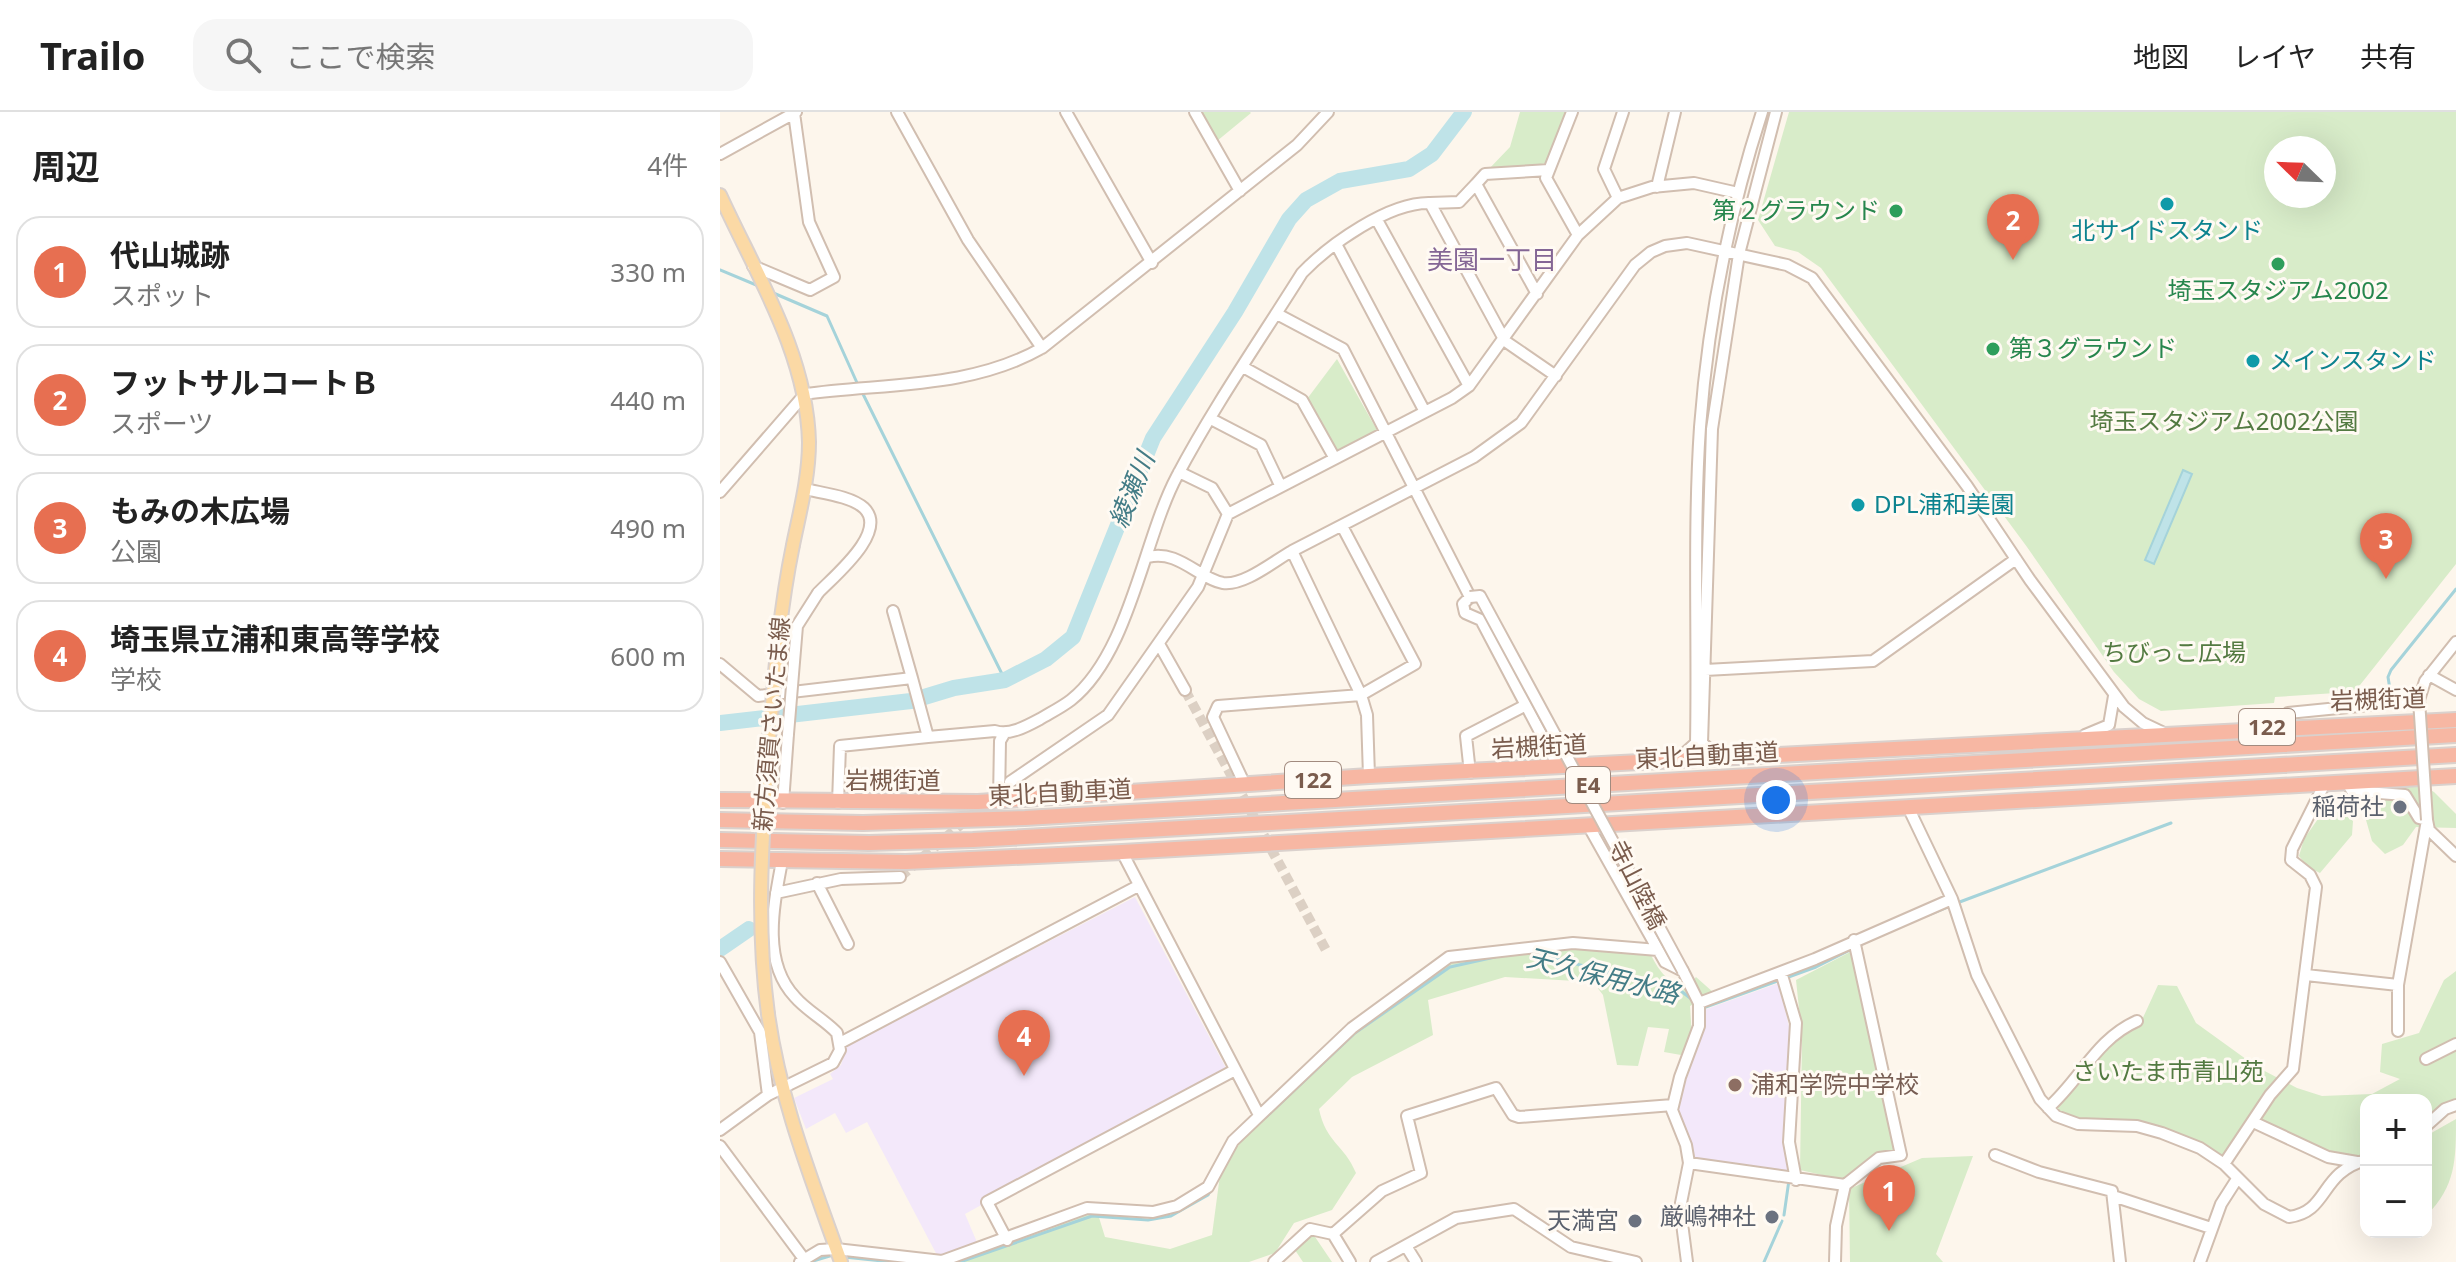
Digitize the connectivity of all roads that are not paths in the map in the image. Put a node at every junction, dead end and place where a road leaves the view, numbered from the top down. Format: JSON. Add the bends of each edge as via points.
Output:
{"nodes":[{"id":1,"x":897,"y":112,"type":"edge"},
{"id":2,"x":1066,"y":112,"type":"edge"},
{"id":3,"x":1195,"y":112,"type":"edge"},
{"id":4,"x":1328,"y":112,"type":"edge"},
{"id":5,"x":1572,"y":112,"type":"edge"},
{"id":6,"x":1623,"y":112,"type":"edge"},
{"id":7,"x":1661,"y":112,"type":"edge"},
{"id":8,"x":1762,"y":112,"type":"edge"},
{"id":9,"x":1776,"y":112,"type":"edge"},
{"id":10,"x":795,"y":113,"type":"edge"},
{"id":11,"x":1675,"y":114,"type":"edge"},
{"id":12,"x":720,"y":154,"type":"edge"},
{"id":13,"x":1549,"y":170,"type":"junction"},
{"id":14,"x":1476,"y":184,"type":"junction"},
{"id":15,"x":1657,"y":187,"type":"junction"},
{"id":16,"x":1240,"y":191,"type":"junction"},
{"id":17,"x":1738,"y":193,"type":"junction"},
{"id":18,"x":720,"y":195,"type":"edge"},
{"id":19,"x":1618,"y":198,"type":"junction"},
{"id":20,"x":1430,"y":203,"type":"junction"},
{"id":21,"x":1377,"y":220,"type":"junction"},
{"id":22,"x":1578,"y":235,"type":"junction"},
{"id":23,"x":1336,"y":244,"type":"junction"},
{"id":24,"x":1724,"y":251,"type":"junction"},
{"id":25,"x":1739,"y":254,"type":"junction"},
{"id":26,"x":1152,"y":263,"type":"junction"},
{"id":27,"x":753,"y":266,"type":"junction"},
{"id":28,"x":1537,"y":294,"type":"junction"},
{"id":29,"x":1277,"y":314,"type":"junction"},
{"id":30,"x":1505,"y":341,"type":"junction"},
{"id":31,"x":1042,"y":348,"type":"junction"},
{"id":32,"x":1243,"y":367,"type":"junction"},
{"id":33,"x":1556,"y":376,"type":"junction"},
{"id":34,"x":1469,"y":386,"type":"junction"},
{"id":35,"x":805,"y":394,"type":"junction"},
{"id":36,"x":1425,"y":412,"type":"junction"},
{"id":37,"x":1211,"y":419,"type":"junction"},
{"id":38,"x":1387,"y":432,"type":"junction"},
{"id":39,"x":1334,"y":457,"type":"junction"},
{"id":40,"x":1179,"y":472,"type":"junction"},
{"id":41,"x":1280,"y":485,"type":"junction"},
{"id":42,"x":1416,"y":486,"type":"junction"},
{"id":43,"x":805,"y":489,"type":"junction"},
{"id":44,"x":720,"y":492,"type":"edge"},
{"id":45,"x":1228,"y":514,"type":"junction"},
{"id":46,"x":1342,"y":526,"type":"junction"},
{"id":47,"x":1292,"y":551,"type":"junction"},
{"id":48,"x":1148,"y":557,"type":"junction"},
{"id":49,"x":2016,"y":559,"type":"junction"},
{"id":50,"x":1205,"y":573,"type":"junction"},
{"id":51,"x":1470,"y":597,"type":"junction"},
{"id":52,"x":893,"y":611,"type":"dead end"},
{"id":53,"x":2456,"y":642,"type":"edge"},
{"id":54,"x":1159,"y":644,"type":"junction"},
{"id":55,"x":720,"y":664,"type":"edge"},
{"id":56,"x":1705,"y":670,"type":"junction"},
{"id":57,"x":2429,"y":675,"type":"junction"},
{"id":58,"x":912,"y":678,"type":"junction"},
{"id":59,"x":1185,"y":690,"type":"tunnel mouth"},
{"id":60,"x":2456,"y":690,"type":"edge"},
{"id":61,"x":2114,"y":694,"type":"junction"},
{"id":62,"x":1361,"y":695,"type":"junction"},
{"id":63,"x":2419,"y":700,"type":"junction"},
{"id":64,"x":1526,"y":705,"type":"junction"},
{"id":65,"x":2456,"y":720,"type":"edge"},
{"id":66,"x":2289,"y":726,"type":"junction"},
{"id":67,"x":2164,"y":733,"type":"junction"},
{"id":68,"x":1004,"y":734,"type":"junction"},
{"id":69,"x":2456,"y":735,"type":"edge"},
{"id":70,"x":928,"y":737,"type":"junction"},
{"id":71,"x":2078,"y":737,"type":"junction"},
{"id":72,"x":2456,"y":755,"type":"edge"},
{"id":73,"x":1724,"y":760,"type":"junction"},
{"id":74,"x":1672,"y":763,"type":"junction"},
{"id":75,"x":1559,"y":768,"type":"junction"},
{"id":76,"x":1470,"y":773,"type":"junction"},
{"id":77,"x":1369,"y":776,"type":"junction"},
{"id":78,"x":2456,"y":776,"type":"edge"},
{"id":79,"x":1010,"y":782,"type":"dead end"},
{"id":80,"x":2347,"y":782,"type":"junction"},
{"id":81,"x":2325,"y":783,"type":"junction"},
{"id":82,"x":1245,"y":785,"type":"junction"},
{"id":83,"x":721,"y":800,"type":"edge"},
{"id":84,"x":999,"y":800,"type":"junction"},
{"id":85,"x":783,"y":803,"type":"junction"},
{"id":86,"x":838,"y":803,"type":"junction"},
{"id":87,"x":1908,"y":807,"type":"junction"},
{"id":88,"x":720,"y":820,"type":"edge"},
{"id":89,"x":2427,"y":820,"type":"junction"},
{"id":90,"x":1588,"y":825,"type":"junction"},
{"id":91,"x":720,"y":840,"type":"edge"},
{"id":92,"x":1122,"y":852,"type":"junction"},
{"id":93,"x":2456,"y":856,"type":"edge"},
{"id":94,"x":720,"y":859,"type":"edge"},
{"id":95,"x":782,"y":861,"type":"junction"},
{"id":96,"x":900,"y":877,"type":"tunnel mouth"},
{"id":97,"x":817,"y":883,"type":"junction"},
{"id":98,"x":1138,"y":886,"type":"junction"},
{"id":99,"x":776,"y":893,"type":"junction"},
{"id":100,"x":1952,"y":899,"type":"junction"},
{"id":101,"x":1854,"y":940,"type":"junction"},
{"id":102,"x":848,"y":944,"type":"dead end"},
{"id":103,"x":1658,"y":950,"type":"junction"},
{"id":104,"x":720,"y":962,"type":"edge"},
{"id":105,"x":1683,"y":971,"type":"junction"},
{"id":106,"x":1781,"y":972,"type":"junction"},
{"id":107,"x":2306,"y":975,"type":"junction"},
{"id":108,"x":2398,"y":985,"type":"junction"},
{"id":109,"x":1699,"y":1003,"type":"junction"},
{"id":110,"x":2137,"y":1021,"type":"dead end"},
{"id":111,"x":2398,"y":1031,"type":"dead end"},
{"id":112,"x":840,"y":1043,"type":"junction"},
{"id":113,"x":2456,"y":1044,"type":"edge"},
{"id":114,"x":2426,"y":1059,"type":"dead end"},
{"id":115,"x":1235,"y":1070,"type":"junction"},
{"id":116,"x":782,"y":1088,"type":"junction"},
{"id":117,"x":768,"y":1095,"type":"junction"},
{"id":118,"x":1673,"y":1105,"type":"junction"},
{"id":119,"x":2456,"y":1105,"type":"edge"},
{"id":120,"x":2048,"y":1108,"type":"junction"},
{"id":121,"x":1259,"y":1115,"type":"junction"},
{"id":122,"x":2432,"y":1121,"type":"edge"},
{"id":123,"x":2253,"y":1122,"type":"junction"},
{"id":124,"x":720,"y":1130,"type":"edge"},
{"id":125,"x":720,"y":1146,"type":"edge"},
{"id":126,"x":1995,"y":1155,"type":"dead end"},
{"id":127,"x":2360,"y":1161,"type":"edge"},
{"id":128,"x":2360,"y":1162,"type":"edge"},
{"id":129,"x":1689,"y":1163,"type":"junction"},
{"id":130,"x":2224,"y":1164,"type":"junction"},
{"id":131,"x":2237,"y":1179,"type":"junction"},
{"id":132,"x":1796,"y":1180,"type":"junction"},
{"id":133,"x":1845,"y":1185,"type":"junction"},
{"id":134,"x":2113,"y":1196,"type":"junction"},
{"id":135,"x":2211,"y":1228,"type":"junction"},
{"id":136,"x":1333,"y":1234,"type":"junction"},
{"id":137,"x":1007,"y":1240,"type":"junction"},
{"id":138,"x":1406,"y":1246,"type":"junction"},
{"id":139,"x":838,"y":1256,"type":"edge"},
{"id":140,"x":1686,"y":1259,"type":"edge"},
{"id":141,"x":802,"y":1260,"type":"edge"},
{"id":142,"x":1274,"y":1262,"type":"edge"},
{"id":143,"x":1350,"y":1262,"type":"edge"},
{"id":144,"x":1376,"y":1262,"type":"edge"},
{"id":145,"x":1416,"y":1262,"type":"edge"},
{"id":146,"x":1636,"y":1262,"type":"edge"},
{"id":147,"x":1674,"y":1262,"type":"edge"},
{"id":148,"x":1835,"y":1262,"type":"edge"},
{"id":149,"x":2120,"y":1262,"type":"edge"},
{"id":150,"x":2200,"y":1262,"type":"edge"}],
"edges":[{"from":1,"to":31,"type":"street","via":[[968,240]]},
{"from":2,"to":26,"type":"street"},
{"from":3,"to":16,"type":"street"},
{"from":4,"to":16,"type":"street"},
{"from":5,"to":13,"type":"street"},
{"from":6,"to":19,"type":"street","via":[[1604,169]]},
{"from":7,"to":11,"type":"street"},
{"from":8,"to":17,"type":"street"},
{"from":9,"to":25,"type":"street"},
{"from":10,"to":12,"type":"street"},
{"from":10,"to":27,"type":"street","via":[[809,222],[834,277],[810,290]]},
{"from":11,"to":15,"type":"street"},
{"from":13,"to":14,"type":"street","via":[[1485,174]]},
{"from":13,"to":22,"type":"street","via":[[1546,178]]},
{"from":14,"to":20,"type":"street","via":[[1459,202]]},
{"from":14,"to":28,"type":"street"},
{"from":15,"to":17,"type":"street","via":[[1694,183]]},
{"from":15,"to":19,"type":"street"},
{"from":16,"to":26,"type":"street"},
{"from":17,"to":24,"type":"street"},
{"from":18,"to":27,"type":"main road","name":"新方須賀さいたま線"},
{"from":19,"to":22,"type":"street"},
{"from":20,"to":21,"type":"street","via":[[1411,202]]},
{"from":20,"to":30,"type":"street"},
{"from":21,"to":23,"type":"street"},
{"from":21,"to":34,"type":"street"},
{"from":22,"to":28,"type":"street"},
{"from":23,"to":29,"type":"street","via":[[1302,273]]},
{"from":23,"to":36,"type":"street"},
{"from":24,"to":25,"type":"street"},
{"from":24,"to":33,"type":"street","via":[[1687,243],[1651,252],[1635,265]]},
{"from":24,"to":74,"type":"street","via":[[1700,429],[1696,743]]},
{"from":25,"to":49,"type":"street","via":[[1787,265],[1812,278]]},
{"from":25,"to":56,"type":"street","via":[[1712,429]]},
{"from":26,"to":31,"type":"street"},
{"from":27,"to":35,"type":"main road","name":"新方須賀さいたま線","via":[[792,351]]},
{"from":28,"to":30,"type":"street"},
{"from":29,"to":32,"type":"street"},
{"from":29,"to":38,"type":"street","via":[[1343,349]]},
{"from":30,"to":33,"type":"street"},
{"from":30,"to":34,"type":"street"},
{"from":31,"to":35,"type":"street","via":[[1015,363],[960,379]]},
{"from":32,"to":37,"type":"street"},
{"from":32,"to":39,"type":"street","via":[[1302,400]]},
{"from":33,"to":42,"type":"street","via":[[1521,423],[1474,457]]},
{"from":34,"to":36,"type":"street"},
{"from":35,"to":43,"type":"main road","name":"新方須賀さいたま線"},
{"from":35,"to":44,"type":"street"},
{"from":36,"to":38,"type":"street"},
{"from":37,"to":40,"type":"street"},
{"from":37,"to":41,"type":"street","via":[[1261,445]]},
{"from":38,"to":39,"type":"street"},
{"from":38,"to":42,"type":"street"},
{"from":39,"to":41,"type":"street"},
{"from":40,"to":45,"type":"street","via":[[1212,488]]},
{"from":40,"to":48,"type":"street","via":[[1160,509]]},
{"from":41,"to":45,"type":"street"},
{"from":42,"to":46,"type":"street"},
{"from":42,"to":51,"type":"street"},
{"from":43,"to":85,"type":"street","bridge":true,"via":[[856,503],[869,516],[870,528],[866,541],[818,593],[797,626]]},
{"from":43,"to":116,"type":"main road","name":"新方須賀さいたま線","bridge":true,"via":[[779,623],[759,879],[759,935]]},
{"from":45,"to":50,"type":"street"},
{"from":46,"to":47,"type":"street"},
{"from":46,"to":62,"type":"street","via":[[1415,664]]},
{"from":47,"to":50,"type":"street","via":[[1243,578],[1223,583]]},
{"from":47,"to":62,"type":"street"},
{"from":48,"to":50,"type":"street","via":[[1160,554]]},
{"from":48,"to":68,"type":"street","via":[[1107,653],[1073,699]]},
{"from":49,"to":56,"type":"street","via":[[1873,661]]},
{"from":49,"to":61,"type":"street"},
{"from":50,"to":54,"type":"street"},
{"from":51,"to":64,"type":"street","via":[[1463,604],[1465,613],[1481,620]]},
{"from":51,"to":105,"type":"street","name":"寺山陸橋","bridge":true,"via":[[1480,596]]},
{"from":52,"to":58,"type":"street"},
{"from":53,"to":57,"type":"street"},
{"from":54,"to":59,"type":"street"},
{"from":54,"to":79,"type":"street","via":[[1108,715]]},
{"from":55,"to":58,"type":"street","via":[[758,696]]},
{"from":56,"to":73,"type":"street","via":[[1702,743]]},
{"from":57,"to":60,"type":"street"},
{"from":57,"to":63,"type":"street"},
{"from":58,"to":70,"type":"street"},
{"from":61,"to":67,"type":"street","via":[[2134,717]]},
{"from":61,"to":71,"type":"street","via":[[2109,725]]},
{"from":62,"to":77,"type":"street","via":[[1367,715]]},
{"from":62,"to":82,"type":"street","via":[[1218,706],[1213,717]]},
{"from":63,"to":66,"type":"street","via":[[2288,713]]},
{"from":63,"to":89,"type":"street","bridge":true},
{"from":64,"to":75,"type":"street"},
{"from":64,"to":76,"type":"street","via":[[1466,736]]},
{"from":65,"to":66,"type":"highway","name":"岩槻街道","number":"122"},
{"from":66,"to":67,"type":"highway","name":"岩槻街道","number":"122"},
{"from":67,"to":71,"type":"highway","name":"岩槻街道","number":"122"},
{"from":68,"to":70,"type":"street"},
{"from":68,"to":84,"type":"street"},
{"from":69,"to":88,"type":"highway","name":"東北自動車道","number":"E4","via":[[1025,818]]},
{"from":70,"to":86,"type":"street","via":[[840,746]]},
{"from":71,"to":73,"type":"highway","name":"岩槻街道","number":"122"},
{"from":72,"to":91,"type":"highway","name":"東北自動車道","number":"E4","via":[[973,840]]},
{"from":73,"to":74,"type":"highway","name":"岩槻街道","number":"122"},
{"from":74,"to":75,"type":"highway","name":"岩槻街道","number":"122"},
{"from":75,"to":76,"type":"highway","name":"岩槻街道","number":"122"},
{"from":76,"to":77,"type":"highway","name":"岩槻街道","number":"122"},
{"from":77,"to":82,"type":"highway","name":"岩槻街道","number":"122"},
{"from":78,"to":80,"type":"highway"},
{"from":80,"to":81,"type":"highway"},
{"from":80,"to":89,"type":"street","via":[[2352,791],[2405,795],[2419,818]]},
{"from":81,"to":87,"type":"highway"},
{"from":81,"to":107,"type":"street","via":[[2292,849],[2291,860],[2315,880],[2316,887]]},
{"from":82,"to":84,"type":"highway","name":"岩槻街道","number":"122"},
{"from":83,"to":85,"type":"highway","name":"岩槻街道","number":"122"},
{"from":84,"to":86,"type":"highway","name":"岩槻街道","number":"122"},
{"from":85,"to":86,"type":"highway","name":"岩槻街道","number":"122"},
{"from":87,"to":90,"type":"highway"},
{"from":87,"to":100,"type":"street"},
{"from":89,"to":93,"type":"street","via":[[2429,830]]},
{"from":89,"to":108,"type":"street"},
{"from":90,"to":92,"type":"highway"},
{"from":90,"to":103,"type":"street"},
{"from":92,"to":95,"type":"highway","via":[[906,862]]},
{"from":92,"to":98,"type":"street"},
{"from":94,"to":95,"type":"highway"},
{"from":95,"to":99,"type":"street"},
{"from":96,"to":97,"type":"street"},
{"from":97,"to":99,"type":"street"},
{"from":97,"to":102,"type":"street"},
{"from":98,"to":112,"type":"street"},
{"from":98,"to":115,"type":"street"},
{"from":99,"to":112,"type":"street","via":[[776,963],[785,986],[837,1033]]},
{"from":100,"to":101,"type":"street"},
{"from":100,"to":120,"type":"street","via":[[1977,975]]},
{"from":101,"to":106,"type":"street"},
{"from":101,"to":133,"type":"street","via":[[1901,1155],[1879,1158]]},
{"from":103,"to":105,"type":"street","via":[[1665,962]]},
{"from":103,"to":121,"type":"street","via":[[1573,943],[1449,957],[1352,1028]]},
{"from":104,"to":117,"type":"street","via":[[760,1032]]},
{"from":105,"to":109,"type":"street"},
{"from":106,"to":109,"type":"street"},
{"from":106,"to":132,"type":"street","via":[[1796,1023],[1789,1142]]},
{"from":107,"to":108,"type":"street"},
{"from":107,"to":123,"type":"street","via":[[2293,1069]]},
{"from":108,"to":111,"type":"street"},
{"from":109,"to":118,"type":"street","via":[[1699,1026]]},
{"from":110,"to":120,"type":"street","via":[[2107,1038]]},
{"from":112,"to":116,"type":"street","via":[[829,1066]]},
{"from":113,"to":114,"type":"street"},
{"from":115,"to":121,"type":"street"},
{"from":115,"to":137,"type":"street","via":[[987,1202]]},
{"from":116,"to":117,"type":"street"},
{"from":116,"to":139,"type":"main road","name":"新方須賀さいたま線"},
{"from":117,"to":124,"type":"street"},
{"from":118,"to":129,"type":"street"},
{"from":118,"to":136,"type":"street","via":[[1519,1117],[1496,1088],[1407,1116],[1421,1173],[1382,1191]]},
{"from":119,"to":122,"type":"street"},
{"from":120,"to":130,"type":"street","via":[[2078,1124],[2137,1126],[2162,1133]]},
{"from":121,"to":137,"type":"street","via":[[1233,1141],[1208,1187],[1194,1197],[1153,1212],[1087,1208]]},
{"from":123,"to":127,"type":"street","via":[[2328,1157]]},
{"from":123,"to":130,"type":"street"},
{"from":125,"to":141,"type":"street"},
{"from":126,"to":134,"type":"street","via":[[2039,1172],[2106,1187]]},
{"from":128,"to":131,"type":"street","via":[[2332,1179],[2314,1208],[2299,1216],[2271,1209]]},
{"from":129,"to":132,"type":"street"},
{"from":129,"to":140,"type":"street","via":[[1680,1208]]},
{"from":130,"to":131,"type":"street"},
{"from":131,"to":135,"type":"street"},
{"from":132,"to":133,"type":"street"},
{"from":133,"to":148,"type":"street"},
{"from":134,"to":135,"type":"street"},
{"from":134,"to":149,"type":"street"},
{"from":135,"to":150,"type":"street"},
{"from":136,"to":142,"type":"street","via":[[1310,1229]]},
{"from":136,"to":143,"type":"street"},
{"from":137,"to":139,"type":"street","via":[[942,1261]]},
{"from":138,"to":144,"type":"street"},
{"from":138,"to":145,"type":"street"},
{"from":138,"to":146,"type":"street","via":[[1456,1218],[1514,1209],[1571,1247]]},
{"from":139,"to":141,"type":"street","via":[[820,1250]]},
{"from":140,"to":147,"type":"street"}]}
